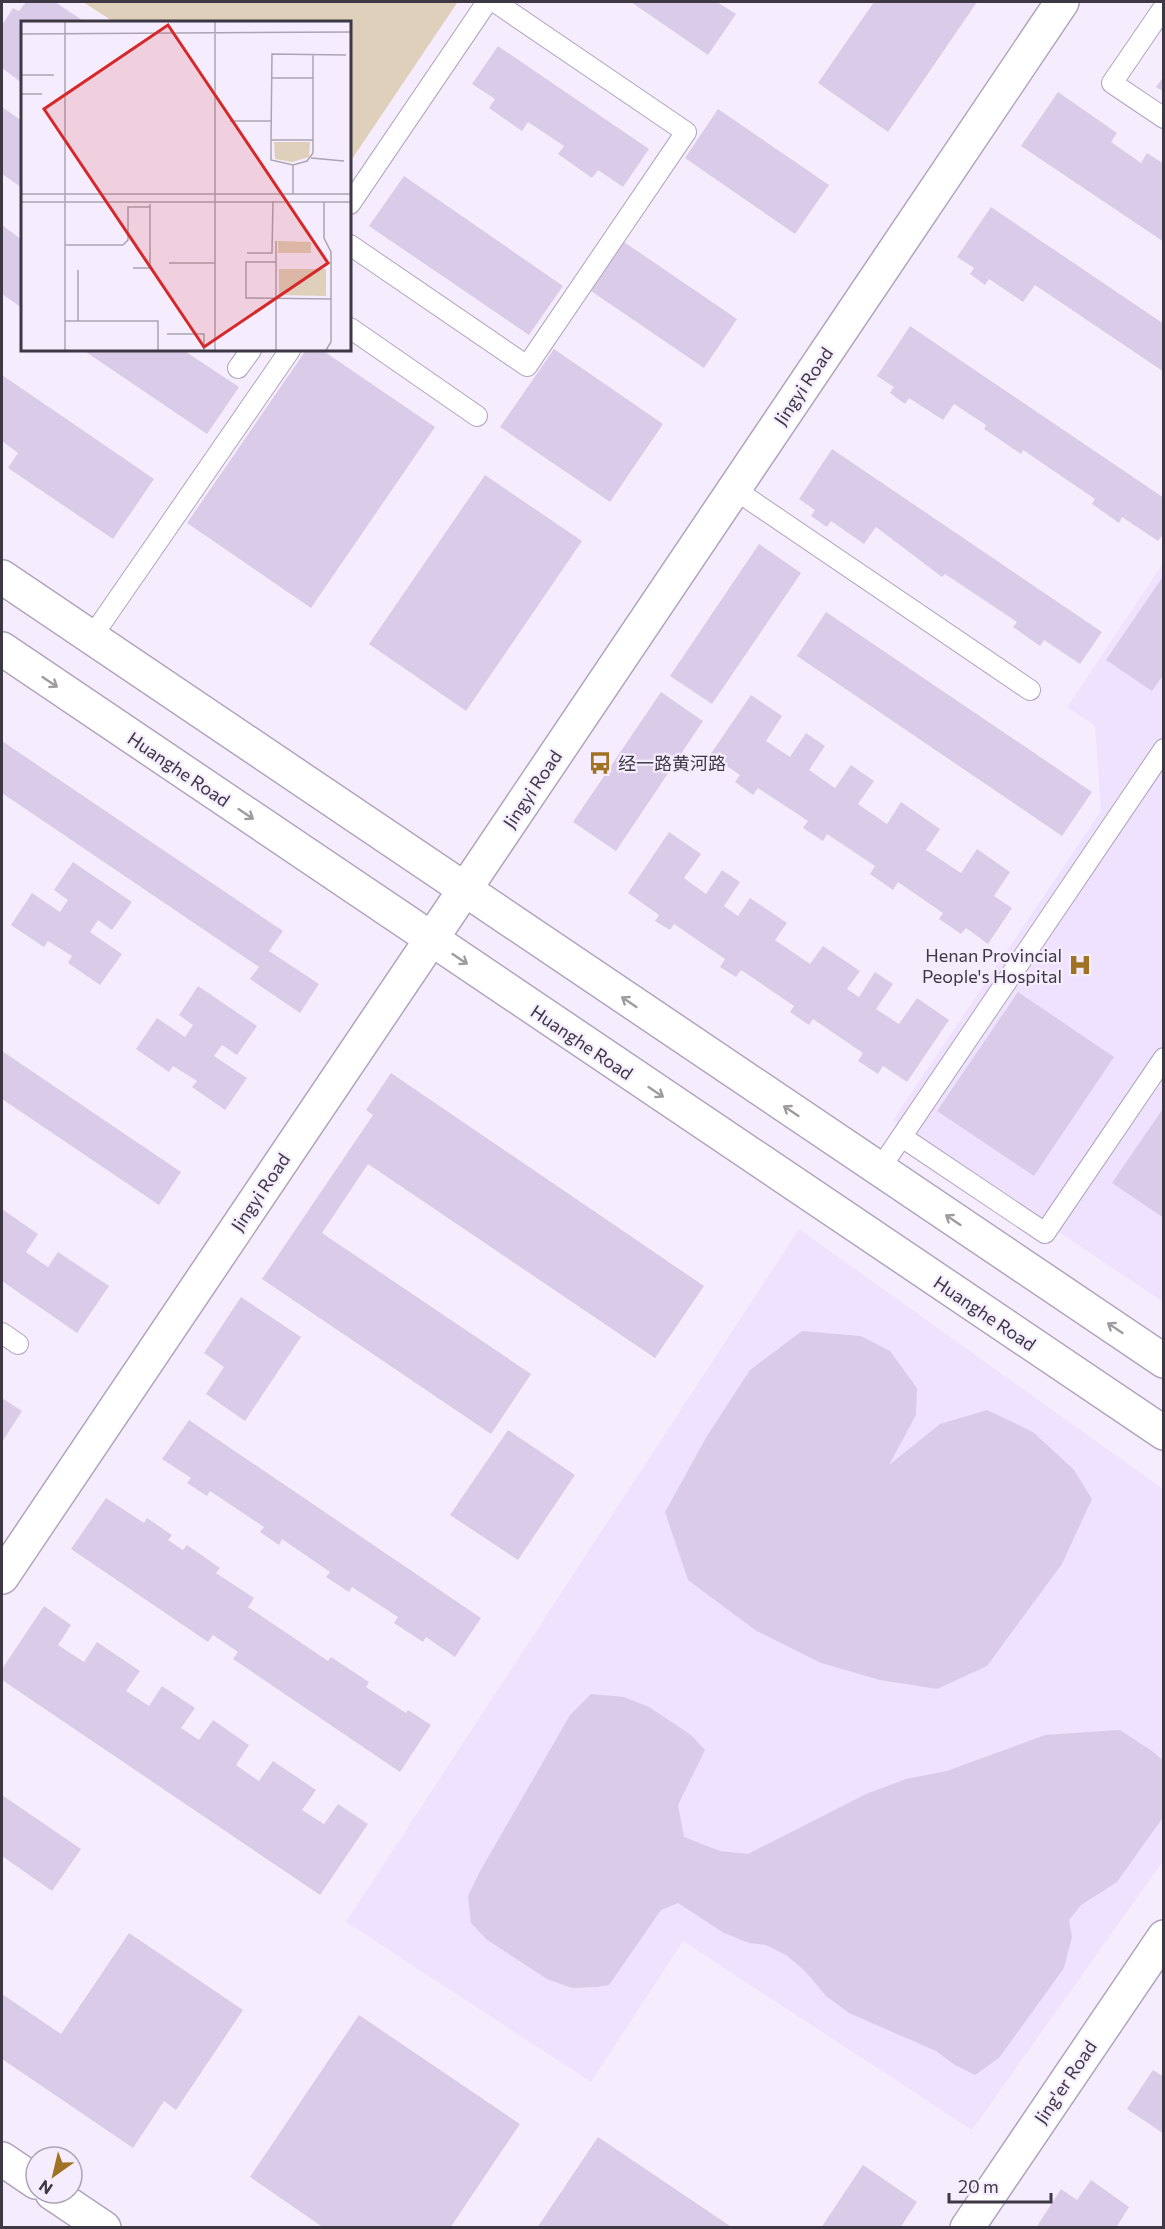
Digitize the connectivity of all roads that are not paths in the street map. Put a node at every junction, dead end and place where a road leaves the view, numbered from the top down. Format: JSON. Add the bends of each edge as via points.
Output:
{"nodes":[{"id":1,"x":487,"y":2,"type":"edge"},
{"id":2,"x":495,"y":2,"type":"edge"},
{"id":3,"x":1062,"y":2,"type":"edge"},
{"id":4,"x":1164,"y":7,"type":"edge"},
{"id":5,"x":1164,"y":118,"type":"edge"},
{"id":6,"x":351,"y":203,"type":"edge"},
{"id":7,"x":351,"y":246,"type":"edge"},
{"id":8,"x":351,"y":329,"type":"edge"},
{"id":9,"x":249,"y":351,"type":"edge"},
{"id":10,"x":289,"y":351,"type":"edge"},
{"id":11,"x":238,"y":368,"type":"dead end"},
{"id":12,"x":477,"y":416,"type":"dead end"},
{"id":13,"x":734,"y":489,"type":"junction"},
{"id":14,"x":2,"y":577,"type":"edge"},
{"id":15,"x":92,"y":638,"type":"junction"},
{"id":16,"x":2,"y":649,"type":"edge"},
{"id":17,"x":1030,"y":690,"type":"dead end"},
{"id":18,"x":1164,"y":749,"type":"edge"},
{"id":19,"x":464,"y":890,"type":"junction"},
{"id":20,"x":431,"y":939,"type":"junction"},
{"id":21,"x":1164,"y":1058,"type":"edge"},
{"id":22,"x":902,"y":1137,"type":"junction"},
{"id":23,"x":879,"y":1170,"type":"junction"},
{"id":24,"x":1164,"y":1361,"type":"edge"},
{"id":25,"x":1164,"y":1433,"type":"edge"},
{"id":26,"x":2,"y":1577,"type":"edge"},
{"id":27,"x":1164,"y":1937,"type":"edge"},
{"id":28,"x":2,"y":2160,"type":"edge"},
{"id":29,"x":24,"y":2174,"type":"edge"},
{"id":30,"x":70,"y":2205,"type":"edge"},
{"id":31,"x":104,"y":2228,"type":"edge"},
{"id":32,"x":967,"y":2228,"type":"edge"}],
"edges":[{"from":1,"to":6,"type":"lane"},
{"from":2,"to":7,"type":"lane","via":[[686,132],[527,366]]},
{"from":3,"to":13,"type":"main road","name":"Jingyi Road"},
{"from":4,"to":5,"type":"lane","via":[[1112,83]]},
{"from":8,"to":12,"type":"lane"},
{"from":9,"to":11,"type":"lane"},
{"from":10,"to":15,"type":"lane"},
{"from":13,"to":17,"type":"lane"},
{"from":13,"to":19,"type":"main road","name":"Jingyi Road"},
{"from":14,"to":15,"type":"main road"},
{"from":15,"to":19,"type":"main road"},
{"from":16,"to":20,"type":"main road","name":"Huanghe Road","one_way":true},
{"from":18,"to":22,"type":"lane"},
{"from":19,"to":20,"type":"main road","name":"Jingyi Road"},
{"from":23,"to":19,"type":"main road","one_way":true},
{"from":20,"to":25,"type":"main road","name":"Huanghe Road","one_way":true},
{"from":20,"to":26,"type":"main road","name":"Jingyi Road"},
{"from":21,"to":22,"type":"lane","via":[[1045,1233]]},
{"from":22,"to":23,"type":"lane"},
{"from":24,"to":23,"type":"main road","one_way":true},
{"from":27,"to":32,"type":"main road","name":"Jing'er Road"},
{"from":28,"to":29,"type":"main road"},
{"from":30,"to":31,"type":"main road"}]}
